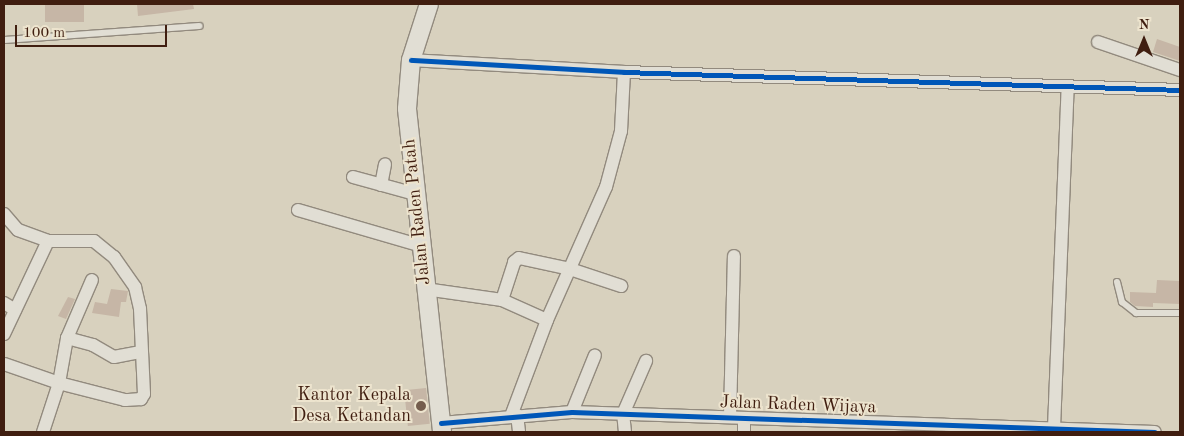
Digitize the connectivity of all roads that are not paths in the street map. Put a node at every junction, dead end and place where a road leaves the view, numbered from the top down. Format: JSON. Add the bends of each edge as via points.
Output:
{"nodes":[{"id":1,"x":429,"y":4,"type":"edge"},
{"id":2,"x":199,"y":26,"type":"dead end"},
{"id":3,"x":4,"y":40,"type":"edge"},
{"id":4,"x":1098,"y":42,"type":"dead end"},
{"id":5,"x":411,"y":60,"type":"junction"},
{"id":6,"x":1180,"y":70,"type":"edge"},
{"id":7,"x":624,"y":72,"type":"junction"},
{"id":8,"x":1068,"y":86,"type":"junction"},
{"id":9,"x":1180,"y":90,"type":"edge"},
{"id":10,"x":386,"y":164,"type":"dead end"},
{"id":11,"x":353,"y":177,"type":"dead end"},
{"id":12,"x":381,"y":185,"type":"junction"},
{"id":13,"x":415,"y":194,"type":"junction"},
{"id":14,"x":298,"y":210,"type":"dead end"},
{"id":15,"x":4,"y":214,"type":"edge"},
{"id":16,"x":48,"y":240,"type":"junction"},
{"id":17,"x":422,"y":246,"type":"junction"},
{"id":18,"x":734,"y":256,"type":"dead end"},
{"id":19,"x":570,"y":269,"type":"junction"},
{"id":20,"x":92,"y":280,"type":"dead end"},
{"id":21,"x":1117,"y":282,"type":"dead end"},
{"id":22,"x":620,"y":286,"type":"dead end"},
{"id":23,"x":425,"y":289,"type":"junction"},
{"id":24,"x":502,"y":300,"type":"junction"},
{"id":25,"x":9,"y":306,"type":"edge"},
{"id":26,"x":1180,"y":314,"type":"edge"},
{"id":27,"x":547,"y":320,"type":"junction"},
{"id":28,"x":4,"y":334,"type":"edge"},
{"id":29,"x":67,"y":338,"type":"junction"},
{"id":30,"x":140,"y":352,"type":"junction"},
{"id":31,"x":595,"y":355,"type":"dead end"},
{"id":32,"x":646,"y":361,"type":"dead end"},
{"id":33,"x":4,"y":364,"type":"edge"},
{"id":34,"x":59,"y":383,"type":"junction"},
{"id":35,"x":572,"y":412,"type":"junction"},
{"id":36,"x":623,"y":414,"type":"junction"},
{"id":37,"x":514,"y":415,"type":"junction"},
{"id":38,"x":730,"y":417,"type":"junction"},
{"id":39,"x":744,"y":418,"type":"junction"},
{"id":40,"x":441,"y":428,"type":"edge"},
{"id":41,"x":1054,"y":428,"type":"junction"},
{"id":42,"x":42,"y":432,"type":"edge"},
{"id":43,"x":519,"y":432,"type":"edge"},
{"id":44,"x":625,"y":432,"type":"edge"},
{"id":45,"x":744,"y":432,"type":"edge"},
{"id":46,"x":1155,"y":432,"type":"edge"}],
"edges":[{"from":1,"to":5,"type":"street","name":"Jalan Raden Patah"},
{"from":2,"to":3,"type":"lane"},
{"from":4,"to":6,"type":"street"},
{"from":5,"to":7,"type":"street"},
{"from":5,"to":13,"type":"street","name":"Jalan Raden Patah","via":[[407,109]]},
{"from":7,"to":8,"type":"street"},
{"from":7,"to":19,"type":"street","via":[[621,130],[613,162],[606,187]]},
{"from":8,"to":9,"type":"street"},
{"from":8,"to":41,"type":"street"},
{"from":10,"to":12,"type":"street"},
{"from":11,"to":12,"type":"street"},
{"from":12,"to":13,"type":"street"},
{"from":13,"to":17,"type":"street","name":"Jalan Raden Patah"},
{"from":14,"to":17,"type":"street"},
{"from":15,"to":16,"type":"street","via":[[18,230]]},
{"from":16,"to":25,"type":"street"},
{"from":16,"to":30,"type":"street","via":[[94,241],[114,257],[135,287],[140,309]]},
{"from":17,"to":23,"type":"street","name":"Jalan Raden Patah"},
{"from":18,"to":38,"type":"street"},
{"from":19,"to":22,"type":"street"},
{"from":19,"to":24,"type":"street","via":[[519,258],[514,262]]},
{"from":19,"to":27,"type":"street"},
{"from":20,"to":29,"type":"street"},
{"from":21,"to":26,"type":"lane","via":[[1122,302],[1136,313]]},
{"from":23,"to":24,"type":"street"},
{"from":23,"to":40,"type":"street","name":"Jalan Raden Patah"},
{"from":24,"to":27,"type":"street"},
{"from":25,"to":28,"type":"street"},
{"from":27,"to":37,"type":"street"},
{"from":29,"to":30,"type":"street","via":[[93,345],[114,357]]},
{"from":29,"to":34,"type":"street"},
{"from":30,"to":34,"type":"street","via":[[144,394],[141,398],[125,400]]},
{"from":31,"to":35,"type":"street"},
{"from":32,"to":36,"type":"street"},
{"from":33,"to":34,"type":"street"},
{"from":34,"to":42,"type":"street"},
{"from":35,"to":36,"type":"street","name":"Jalan Raden Wijaya"},
{"from":35,"to":37,"type":"street","name":"Jalan Raden Wijaya"},
{"from":36,"to":38,"type":"street","name":"Jalan Raden Wijaya"},
{"from":36,"to":44,"type":"street"},
{"from":37,"to":40,"type":"street","name":"Jalan Raden Wijaya"},
{"from":37,"to":43,"type":"street"},
{"from":38,"to":39,"type":"street","name":"Jalan Raden Wijaya"},
{"from":39,"to":41,"type":"street","name":"Jalan Raden Wijaya"},
{"from":39,"to":45,"type":"street"},
{"from":41,"to":46,"type":"street","name":"Jalan Raden Wijaya"}]}
